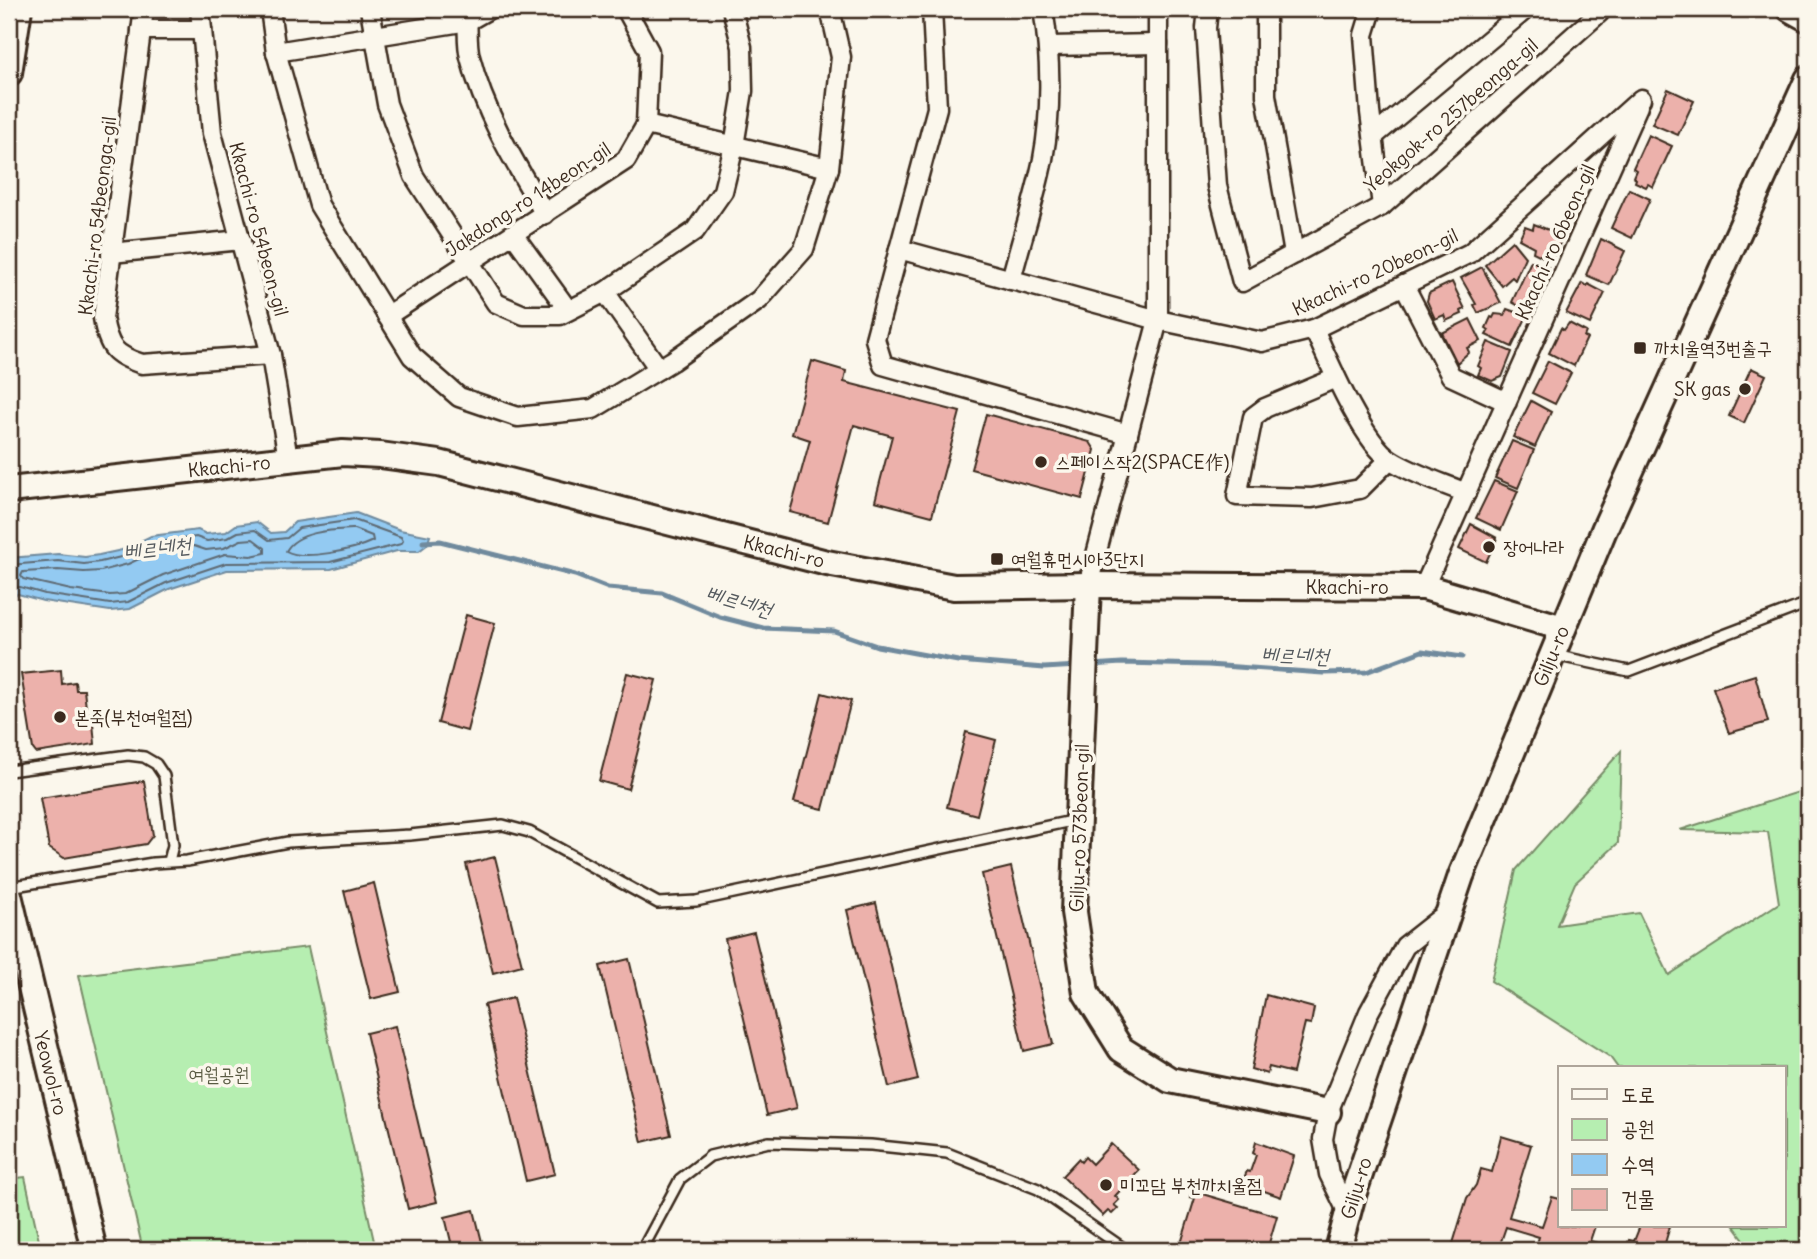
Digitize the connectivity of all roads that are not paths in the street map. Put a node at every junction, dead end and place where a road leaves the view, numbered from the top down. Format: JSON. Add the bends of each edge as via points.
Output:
{"nodes":[{"id":1,"x":19,"y":9,"type":"edge"},
{"id":2,"x":144,"y":9,"type":"edge"},
{"id":3,"x":200,"y":9,"type":"edge"},
{"id":4,"x":270,"y":9,"type":"edge"},
{"id":5,"x":370,"y":9,"type":"edge"},
{"id":6,"x":489,"y":9,"type":"edge"},
{"id":7,"x":626,"y":9,"type":"edge"},
{"id":8,"x":732,"y":9,"type":"edge"},
{"id":9,"x":830,"y":9,"type":"edge"},
{"id":10,"x":932,"y":9,"type":"edge"},
{"id":11,"x":1043,"y":9,"type":"edge"},
{"id":12,"x":1158,"y":9,"type":"edge"},
{"id":13,"x":1208,"y":9,"type":"edge"},
{"id":14,"x":1266,"y":9,"type":"edge"},
{"id":15,"x":1372,"y":9,"type":"edge"},
{"id":16,"x":1527,"y":9,"type":"edge"},
{"id":17,"x":1592,"y":9,"type":"edge"},
{"id":18,"x":1790,"y":9,"type":"edge"},
{"id":19,"x":467,"y":15,"type":"edge"},
{"id":20,"x":1808,"y":19,"type":"edge"},
{"id":21,"x":141,"y":30,"type":"junction"},
{"id":22,"x":202,"y":30,"type":"junction"},
{"id":23,"x":374,"y":36,"type":"junction"},
{"id":24,"x":1158,"y":44,"type":"junction"},
{"id":25,"x":1049,"y":46,"type":"junction"},
{"id":26,"x":276,"y":52,"type":"junction"},
{"id":27,"x":9,"y":73,"type":"edge"},
{"id":28,"x":1808,"y":79,"type":"edge"},
{"id":29,"x":1641,"y":99,"type":"joint"},
{"id":30,"x":646,"y":125,"type":"junction"},
{"id":31,"x":1374,"y":136,"type":"junction"},
{"id":32,"x":734,"y":146,"type":"junction"},
{"id":33,"x":829,"y":168,"type":"junction"},
{"id":34,"x":1382,"y":206,"type":"junction"},
{"id":35,"x":545,"y":214,"type":"junction"},
{"id":36,"x":513,"y":234,"type":"junction"},
{"id":37,"x":241,"y":240,"type":"junction"},
{"id":38,"x":899,"y":249,"type":"junction"},
{"id":39,"x":111,"y":253,"type":"junction"},
{"id":40,"x":1294,"y":254,"type":"junction"},
{"id":41,"x":469,"y":263,"type":"junction"},
{"id":42,"x":1011,"y":279,"type":"junction"},
{"id":43,"x":1404,"y":285,"type":"junction"},
{"id":44,"x":605,"y":292,"type":"junction"},
{"id":45,"x":568,"y":310,"type":"junction"},
{"id":46,"x":387,"y":316,"type":"junction"},
{"id":47,"x":1158,"y":320,"type":"junction"},
{"id":48,"x":1314,"y":329,"type":"junction"},
{"id":49,"x":271,"y":355,"type":"junction"},
{"id":50,"x":659,"y":369,"type":"junction"},
{"id":51,"x":1336,"y":378,"type":"junction"},
{"id":52,"x":1507,"y":402,"type":"junction"},
{"id":53,"x":1128,"y":434,"type":"junction"},
{"id":54,"x":288,"y":459,"type":"junction"},
{"id":55,"x":1389,"y":460,"type":"junction"},
{"id":56,"x":9,"y":490,"type":"edge"},
{"id":57,"x":1466,"y":494,"type":"junction"},
{"id":58,"x":1088,"y":585,"type":"junction"},
{"id":59,"x":1424,"y":587,"type":"junction"},
{"id":60,"x":1808,"y":603,"type":"edge"},
{"id":61,"x":1563,"y":628,"type":"junction"},
{"id":62,"x":1552,"y":655,"type":"junction"},
{"id":63,"x":9,"y":771,"type":"edge"},
{"id":64,"x":1078,"y":819,"type":"junction"},
{"id":65,"x":169,"y":861,"type":"junction"},
{"id":66,"x":9,"y":887,"type":"edge"},
{"id":67,"x":9,"y":895,"type":"edge"},
{"id":68,"x":1448,"y":912,"type":"junction"},
{"id":69,"x":1328,"y":1112,"type":"junction"},
{"id":70,"x":1348,"y":1213,"type":"junction"},
{"id":71,"x":94,"y":1250,"type":"edge"},
{"id":72,"x":642,"y":1250,"type":"edge"},
{"id":73,"x":1126,"y":1250,"type":"edge"},
{"id":74,"x":1338,"y":1250,"type":"edge"}],
"edges":[{"from":1,"to":27,"type":"street"},
{"from":2,"to":21,"type":"street","name":"Kkachi-ro 54beonga-gil"},
{"from":3,"to":22,"type":"street","name":"Kkachi-ro 54beon-gil"},
{"from":4,"to":26,"type":"street"},
{"from":5,"to":23,"type":"street"},
{"from":6,"to":19,"type":"street"},
{"from":7,"to":30,"type":"street","name":"Jakdong-ro 14beon-gil","via":[[649,51]]},
{"from":8,"to":32,"type":"street","via":[[742,47],[743,91]]},
{"from":9,"to":33,"type":"street","via":[[841,57]]},
{"from":10,"to":38,"type":"street","via":[[937,108]]},
{"from":11,"to":25,"type":"street"},
{"from":12,"to":24,"type":"street"},
{"from":13,"to":40,"type":"street","name":"Yeokgok-ro 257beonga-gil","via":[[1217,186],[1242,282]]},
{"from":14,"to":40,"type":"street","via":[[1266,95]]},
{"from":15,"to":31,"type":"street","via":[[1364,35]]},
{"from":16,"to":31,"type":"street"},
{"from":17,"to":34,"type":"street","name":"Yeokgok-ro 257beonga-gil","via":[[1599,13]]},
{"from":18,"to":20,"type":"street"},
{"from":19,"to":23,"type":"street"},
{"from":19,"to":35,"type":"street","via":[[469,54],[486,103]]},
{"from":21,"to":22,"type":"street"},
{"from":21,"to":39,"type":"street","name":"Kkachi-ro 54beonga-gil"},
{"from":22,"to":37,"type":"street","name":"Kkachi-ro 54beon-gil","via":[[212,132]]},
{"from":23,"to":26,"type":"street"},
{"from":23,"to":41,"type":"street","via":[[387,104],[414,176]]},
{"from":24,"to":25,"type":"street"},
{"from":24,"to":47,"type":"street"},
{"from":25,"to":42,"type":"street","via":[[1043,158]]},
{"from":26,"to":46,"type":"street","via":[[319,205]]},
{"from":28,"to":61,"type":"street","name":"Gilju-ro"},
{"from":29,"to":43,"type":"street","name":"Kkachi-ro 20beon-gil","via":[[1470,253]]},
{"from":29,"to":52,"type":"street","name":"Kkachi-ro 6beon-gil"},
{"from":30,"to":32,"type":"street"},
{"from":30,"to":35,"type":"street","name":"Jakdong-ro 14beon-gil","via":[[626,160]]},
{"from":31,"to":34,"type":"street"},
{"from":32,"to":33,"type":"street"},
{"from":32,"to":44,"type":"street","via":[[723,191],[695,231]]},
{"from":33,"to":50,"type":"street","via":[[804,249],[759,300]]},
{"from":34,"to":40,"type":"street","name":"Yeokgok-ro 257beonga-gil"},
{"from":35,"to":36,"type":"street","name":"Jakdong-ro 14beon-gil"},
{"from":36,"to":41,"type":"street","name":"Jakdong-ro 14beon-gil"},
{"from":36,"to":45,"type":"street"},
{"from":37,"to":39,"type":"street"},
{"from":37,"to":49,"type":"street","name":"Kkachi-ro 54beon-gil"},
{"from":38,"to":42,"type":"street","name":"Kkachi-ro 20beon-gil"},
{"from":38,"to":53,"type":"street","via":[[875,339],[883,365]]},
{"from":39,"to":49,"type":"street","name":"Kkachi-ro 54beonga-gil","via":[[103,318],[107,340],[123,358],[142,365]]},
{"from":41,"to":45,"type":"street","via":[[496,303],[524,315],[560,315]]},
{"from":41,"to":46,"type":"street","name":"Jakdong-ro 14beon-gil"},
{"from":42,"to":47,"type":"street","name":"Kkachi-ro 20beon-gil"},
{"from":43,"to":48,"type":"street","name":"Kkachi-ro 20beon-gil"},
{"from":43,"to":52,"type":"street","via":[[1451,376]]},
{"from":44,"to":45,"type":"street"},
{"from":44,"to":50,"type":"street"},
{"from":46,"to":50,"type":"street","via":[[412,356],[459,397],[518,417],[593,409]]},
{"from":47,"to":48,"type":"street","name":"Kkachi-ro 20beon-gil","via":[[1262,342]]},
{"from":47,"to":53,"type":"street"},
{"from":48,"to":51,"type":"street"},
{"from":49,"to":54,"type":"street","name":"Kkachi-ro 54beon-gil"},
{"from":51,"to":55,"type":"street","via":[[1370,438]]},
{"from":51,"to":55,"type":"street","via":[[1253,417],[1237,496],[1312,498],[1360,489]]},
{"from":52,"to":57,"type":"street","name":"Kkachi-ro 6beon-gil"},
{"from":53,"to":58,"type":"street"},
{"from":54,"to":56,"type":"street","name":"Kkachi-ro"},
{"from":54,"to":58,"type":"street","name":"Kkachi-ro","via":[[343,453],[439,463],[827,563],[954,587]]},
{"from":55,"to":57,"type":"street"},
{"from":57,"to":59,"type":"street","name":"Kkachi-ro 6beon-gil"},
{"from":58,"to":59,"type":"street","name":"Kkachi-ro"},
{"from":58,"to":64,"type":"street","name":"Gilju-ro 573beon-gil"},
{"from":59,"to":61,"type":"street","name":"Kkachi-ro"},
{"from":60,"to":62,"type":"lane","via":[[1629,671]]},
{"from":61,"to":62,"type":"street","name":"Gilju-ro"},
{"from":62,"to":68,"type":"street","name":"Gilju-ro"},
{"from":63,"to":65,"type":"lane","via":[[128,755],[144,757],[164,776],[173,845]]},
{"from":64,"to":65,"type":"lane","via":[[696,901],[658,903],[529,832],[503,825],[288,842]]},
{"from":64,"to":69,"type":"street","name":"Gilju-ro 573beon-gil","via":[[1074,912],[1086,993],[1121,1049],[1170,1080]]},
{"from":65,"to":66,"type":"lane"},
{"from":67,"to":71,"type":"street","name":"Yeowol-ro"},
{"from":68,"to":69,"type":"street","via":[[1405,946],[1369,1012]]},
{"from":68,"to":70,"type":"street","name":"Gilju-ro"},
{"from":69,"to":70,"type":"street","via":[[1323,1139],[1329,1174]]},
{"from":70,"to":74,"type":"street","name":"Gilju-ro"},
{"from":72,"to":73,"type":"lane","via":[[680,1179],[710,1156],[769,1142],[947,1153],[1038,1189]]}]}
